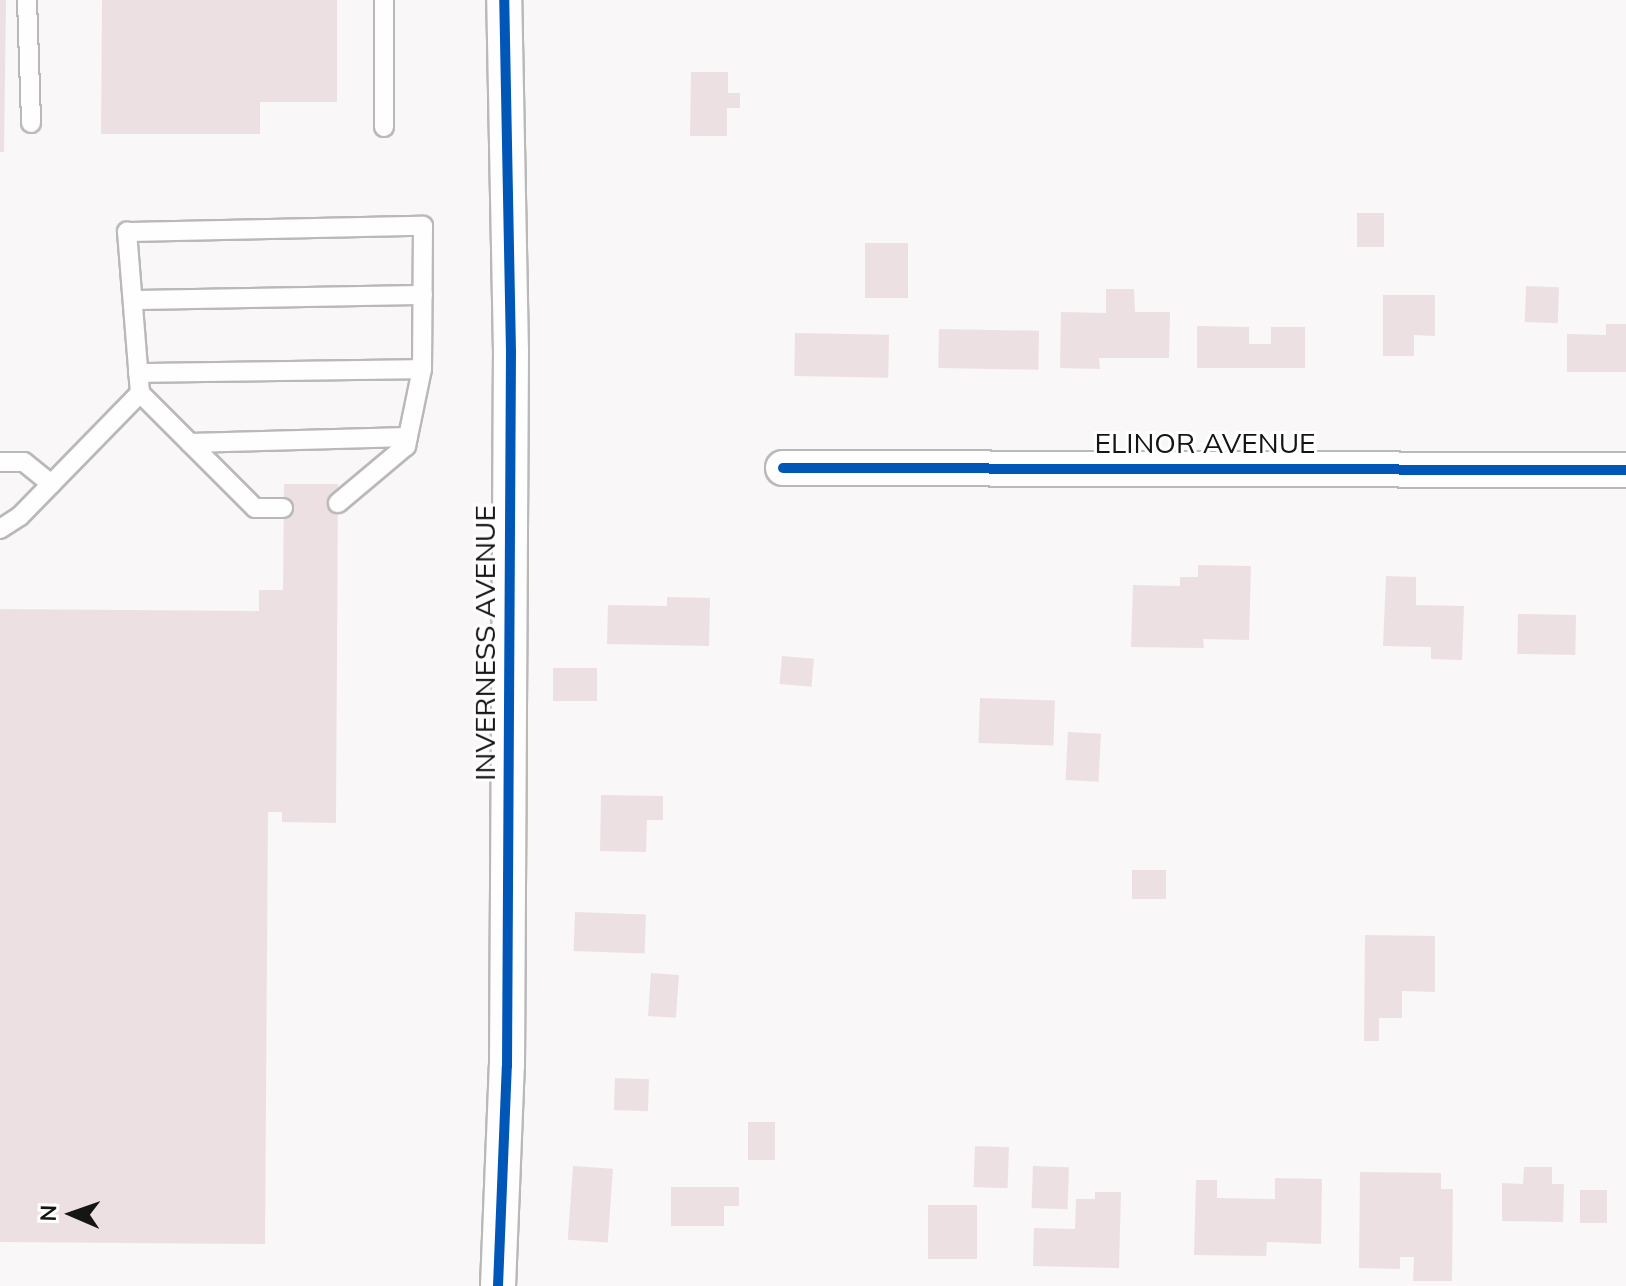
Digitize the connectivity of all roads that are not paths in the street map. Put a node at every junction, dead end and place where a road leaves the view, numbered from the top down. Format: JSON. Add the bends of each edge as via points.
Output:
{"nodes":[{"id":1,"x":27,"y":0,"type":"edge"},
{"id":2,"x":384,"y":0,"type":"edge"},
{"id":3,"x":504,"y":0,"type":"edge"},
{"id":4,"x":31,"y":123,"type":"dead end"},
{"id":5,"x":384,"y":127,"type":"dead end"},
{"id":6,"x":423,"y":295,"type":"junction"},
{"id":7,"x":133,"y":300,"type":"junction"},
{"id":8,"x":422,"y":369,"type":"junction"},
{"id":9,"x":138,"y":373,"type":"junction"},
{"id":10,"x":140,"y":393,"type":"junction"},
{"id":11,"x":408,"y":437,"type":"junction"},
{"id":12,"x":190,"y":443,"type":"junction"},
{"id":13,"x":0,"y":462,"type":"edge"},
{"id":14,"x":783,"y":468,"type":"dead end"},
{"id":15,"x":1626,"y":470,"type":"edge"},
{"id":16,"x":51,"y":484,"type":"junction"},
{"id":17,"x":338,"y":503,"type":"dead end"},
{"id":18,"x":283,"y":508,"type":"dead end"},
{"id":19,"x":0,"y":529,"type":"edge"},
{"id":20,"x":498,"y":1286,"type":"edge"}],
"edges":[{"from":1,"to":4,"type":"lane"},
{"from":2,"to":5,"type":"lane"},
{"from":3,"to":20,"type":"street","name":"INVERNESS AVENUE","via":[[511,367],[507,1066]]},
{"from":6,"to":7,"type":"lane"},
{"from":6,"to":7,"type":"lane","via":[[423,226],[127,232]]},
{"from":6,"to":8,"type":"lane"},
{"from":7,"to":9,"type":"lane"},
{"from":8,"to":9,"type":"lane"},
{"from":8,"to":11,"type":"lane"},
{"from":9,"to":10,"type":"lane"},
{"from":10,"to":12,"type":"lane"},
{"from":10,"to":16,"type":"lane"},
{"from":11,"to":12,"type":"lane"},
{"from":11,"to":17,"type":"lane","via":[[406,446]]},
{"from":12,"to":18,"type":"lane","via":[[255,508]]},
{"from":13,"to":16,"type":"lane","via":[[24,462]]},
{"from":14,"to":15,"type":"street","name":"ELINOR AVENUE"},
{"from":16,"to":19,"type":"lane"}]}
